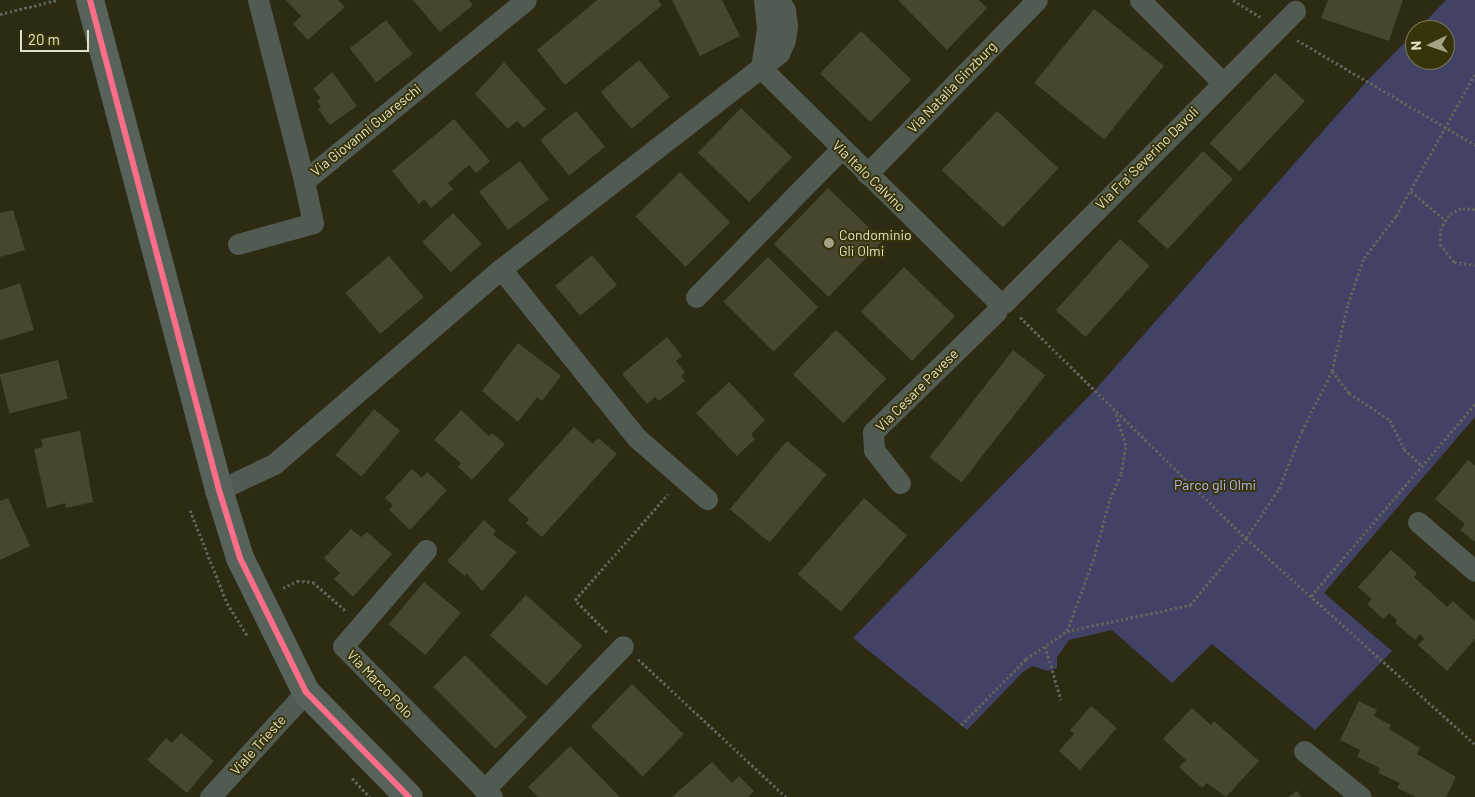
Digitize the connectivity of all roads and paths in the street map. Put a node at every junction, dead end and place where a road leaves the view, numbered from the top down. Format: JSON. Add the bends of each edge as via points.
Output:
{"nodes":[{"id":1,"x":57,"y":0,"type":"edge"},
{"id":2,"x":90,"y":0,"type":"edge"},
{"id":3,"x":258,"y":0,"type":"edge"},
{"id":4,"x":526,"y":0,"type":"edge"},
{"id":5,"x":764,"y":0,"type":"edge"},
{"id":6,"x":779,"y":0,"type":"edge"},
{"id":7,"x":1037,"y":0,"type":"edge"},
{"id":8,"x":1140,"y":0,"type":"edge"},
{"id":9,"x":1233,"y":0,"type":"edge"},
{"id":10,"x":1294,"y":11,"type":"dead end"},
{"id":11,"x":0,"y":14,"type":"edge"},
{"id":12,"x":1276,"y":28,"type":"junction"},
{"id":13,"x":761,"y":68,"type":"junction"},
{"id":14,"x":1475,"y":74,"type":"edge"},
{"id":15,"x":1222,"y":82,"type":"junction"},
{"id":16,"x":1447,"y":127,"type":"junction"},
{"id":17,"x":1475,"y":145,"type":"edge"},
{"id":18,"x":841,"y":149,"type":"junction"},
{"id":19,"x":867,"y":174,"type":"junction"},
{"id":20,"x":304,"y":181,"type":"junction"},
{"id":21,"x":1411,"y":191,"type":"junction"},
{"id":22,"x":1475,"y":209,"type":"edge"},
{"id":23,"x":1446,"y":221,"type":"junction"},
{"id":24,"x":238,"y":244,"type":"dead end"},
{"id":25,"x":1475,"y":265,"type":"edge"},
{"id":26,"x":501,"y":268,"type":"junction"},
{"id":27,"x":696,"y":297,"type":"dead end"},
{"id":28,"x":1002,"y":302,"type":"junction"},
{"id":29,"x":1332,"y":371,"type":"junction"},
{"id":30,"x":1475,"y":404,"type":"edge"},
{"id":31,"x":1114,"y":410,"type":"junction"},
{"id":32,"x":1422,"y":466,"type":"junction"},
{"id":33,"x":682,"y":478,"type":"junction"},
{"id":34,"x":900,"y":483,"type":"dead end"},
{"id":35,"x":218,"y":490,"type":"junction"},
{"id":36,"x":707,"y":499,"type":"dead end"},
{"id":37,"x":1418,"y":522,"type":"dead end"},
{"id":38,"x":1246,"y":538,"type":"junction"},
{"id":39,"x":426,"y":550,"type":"dead end"},
{"id":40,"x":1475,"y":571,"type":"edge"},
{"id":41,"x":278,"y":591,"type":"dead end"},
{"id":42,"x":1311,"y":596,"type":"junction"},
{"id":43,"x":361,"y":626,"type":"junction"},
{"id":44,"x":1067,"y":631,"type":"junction"},
{"id":45,"x":623,"y":646,"type":"junction"},
{"id":46,"x":1044,"y":646,"type":"junction"},
{"id":47,"x":306,"y":692,"type":"junction"},
{"id":48,"x":1061,"y":700,"type":"dead end"},
{"id":49,"x":961,"y":725,"type":"dead end"},
{"id":50,"x":1475,"y":744,"type":"edge"},
{"id":51,"x":1304,"y":751,"type":"dead end"},
{"id":52,"x":488,"y":793,"type":"edge"},
{"id":53,"x":210,"y":797,"type":"edge"},
{"id":54,"x":409,"y":797,"type":"edge"},
{"id":55,"x":786,"y":797,"type":"edge"},
{"id":56,"x":1361,"y":797,"type":"edge"}],
"edges":[{"from":1,"to":11,"type":"path"},
{"from":2,"to":35,"type":"main road"},
{"from":3,"to":20,"type":"street","name":"Via Giovanni Guareschi"},
{"from":4,"to":20,"type":"street","name":"Via Giovanni Guareschi"},
{"from":5,"to":13,"type":"street","via":[[767,28]]},
{"from":6,"to":13,"type":"street","via":[[785,10],[786,40],[779,53]]},
{"from":7,"to":19,"type":"street","name":"Via Natalia Ginzburg"},
{"from":8,"to":15,"type":"street"},
{"from":9,"to":12,"type":"path"},
{"from":10,"to":12,"type":"street","name":"Via Fra' Severino Davoli"},
{"from":12,"to":15,"type":"street","name":"Via Fra' Severino Davoli"},
{"from":12,"to":16,"type":"path"},
{"from":13,"to":18,"type":"street","name":"Via Italo Calvino"},
{"from":13,"to":26,"type":"street"},
{"from":14,"to":16,"type":"path"},
{"from":15,"to":28,"type":"street","name":"Via Fra' Severino Davoli"},
{"from":16,"to":17,"type":"path"},
{"from":16,"to":21,"type":"path"},
{"from":18,"to":19,"type":"street","name":"Via Italo Calvino"},
{"from":18,"to":27,"type":"street"},
{"from":19,"to":28,"type":"street","name":"Via Italo Calvino"},
{"from":20,"to":24,"type":"street","via":[[313,223]]},
{"from":21,"to":23,"type":"path"},
{"from":21,"to":29,"type":"path","via":[[1364,258],[1348,304]]},
{"from":22,"to":23,"type":"path","via":[[1461,208]]},
{"from":23,"to":25,"type":"path","via":[[1441,228],[1440,244],[1447,257],[1454,262]]},
{"from":26,"to":33,"type":"street","via":[[637,438]]},
{"from":26,"to":35,"type":"street","via":[[274,464]]},
{"from":28,"to":31,"type":"path"},
{"from":28,"to":34,"type":"street","name":"Via Cesare Pavese","via":[[996,312],[873,432],[874,450]]},
{"from":29,"to":32,"type":"path","via":[[1349,393],[1390,420],[1404,449]]},
{"from":29,"to":38,"type":"path","via":[[1302,431],[1279,489]]},
{"from":30,"to":32,"type":"path"},
{"from":31,"to":38,"type":"path"},
{"from":31,"to":44,"type":"path","via":[[1126,445],[1121,474]]},
{"from":32,"to":42,"type":"path"},
{"from":33,"to":36,"type":"street"},
{"from":33,"to":45,"type":"path","via":[[575,600]]},
{"from":35,"to":47,"type":"main road","via":[[240,558],[272,629]]},
{"from":37,"to":40,"type":"street"},
{"from":38,"to":42,"type":"path"},
{"from":38,"to":44,"type":"path","via":[[1190,605]]},
{"from":39,"to":43,"type":"street","name":"Via Marco Polo"},
{"from":41,"to":43,"type":"path","via":[[297,581],[313,582]]},
{"from":42,"to":50,"type":"path"},
{"from":43,"to":52,"type":"street","name":"Via Marco Polo","via":[[343,646]]},
{"from":44,"to":46,"type":"path"},
{"from":45,"to":52,"type":"street","name":"Via Marco Polo"},
{"from":45,"to":55,"type":"path"},
{"from":46,"to":48,"type":"path"},
{"from":46,"to":49,"type":"path","via":[[1026,659]]},
{"from":47,"to":53,"type":"street","name":"Viale Trieste"},
{"from":47,"to":54,"type":"main road"},
{"from":51,"to":56,"type":"street"}]}
